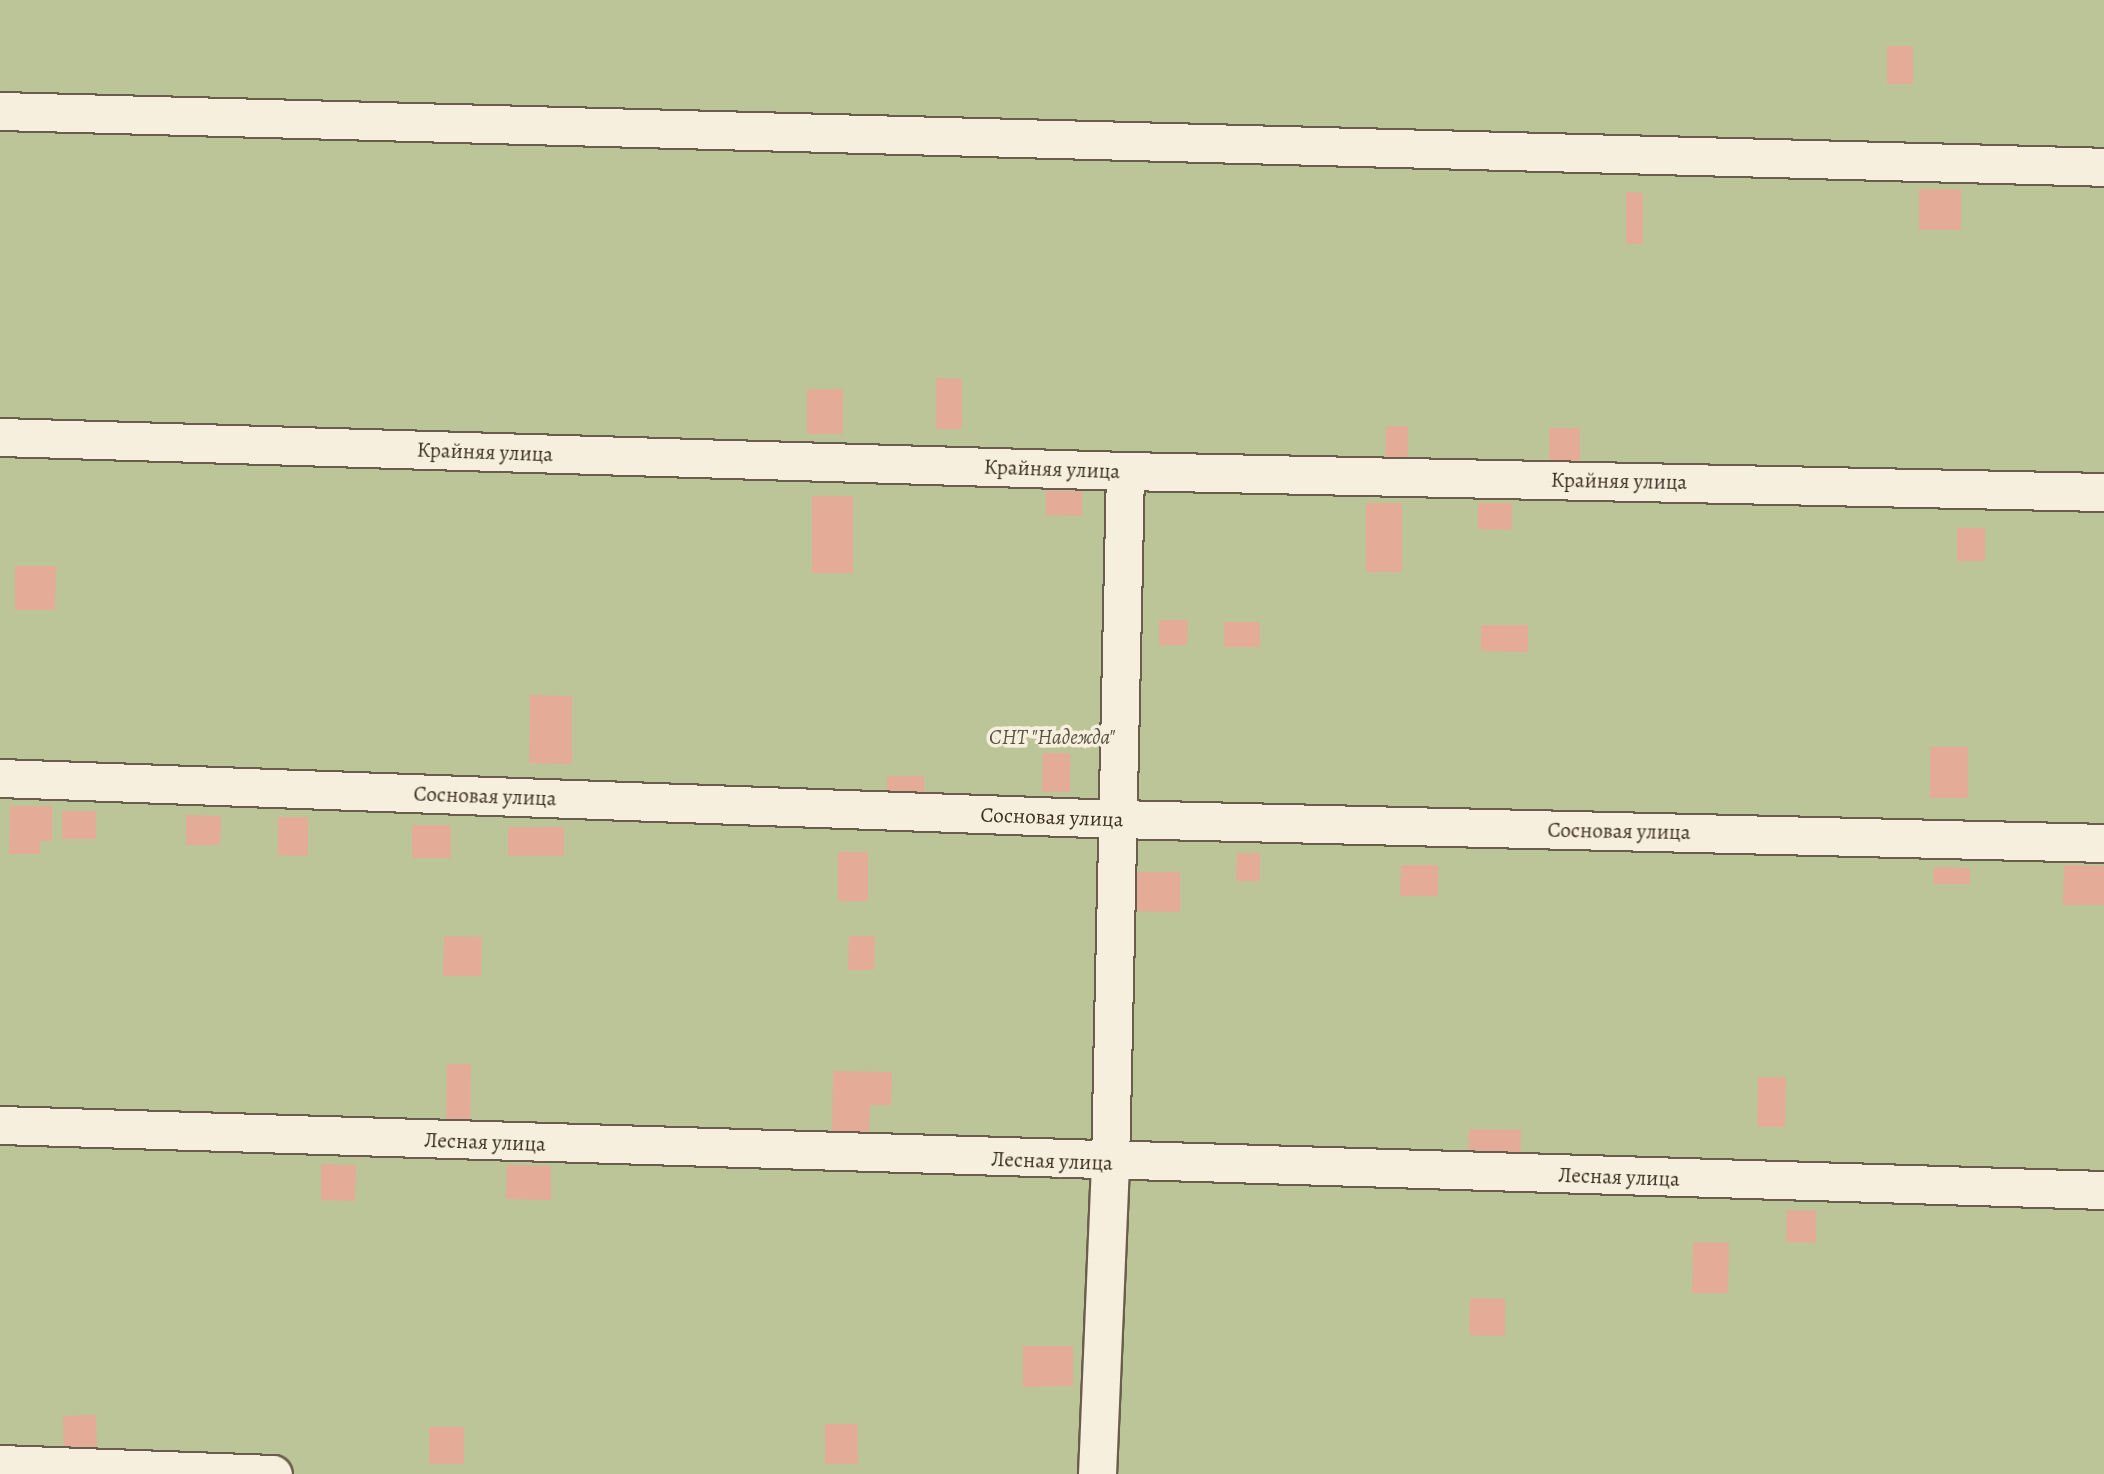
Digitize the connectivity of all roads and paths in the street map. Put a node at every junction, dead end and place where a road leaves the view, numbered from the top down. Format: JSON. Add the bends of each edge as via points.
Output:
{"nodes":[{"id":1,"x":0,"y":111,"type":"edge"},
{"id":2,"x":2104,"y":167,"type":"edge"},
{"id":3,"x":0,"y":437,"type":"edge"},
{"id":4,"x":1125,"y":471,"type":"junction"},
{"id":5,"x":2104,"y":492,"type":"edge"},
{"id":6,"x":0,"y":778,"type":"edge"},
{"id":7,"x":1117,"y":819,"type":"junction"},
{"id":8,"x":2104,"y":842,"type":"edge"},
{"id":9,"x":0,"y":1125,"type":"edge"},
{"id":10,"x":1110,"y":1164,"type":"junction"},
{"id":11,"x":2104,"y":1190,"type":"edge"},
{"id":12,"x":0,"y":1464,"type":"edge"},
{"id":13,"x":273,"y":1474,"type":"edge"},
{"id":14,"x":1097,"y":1474,"type":"edge"}],
"edges":[{"from":1,"to":2,"type":"street"},
{"from":3,"to":4,"type":"street","name":"Крайняя улица"},
{"from":4,"to":5,"type":"street","name":"Крайняя улица"},
{"from":4,"to":7,"type":"street"},
{"from":6,"to":7,"type":"street","name":"Сосновая улица"},
{"from":7,"to":8,"type":"street","name":"Сосновая улица"},
{"from":7,"to":10,"type":"street"},
{"from":9,"to":10,"type":"street","name":"Лесная улица"},
{"from":10,"to":11,"type":"street","name":"Лесная улица"},
{"from":10,"to":14,"type":"street"},
{"from":12,"to":13,"type":"street"}]}
